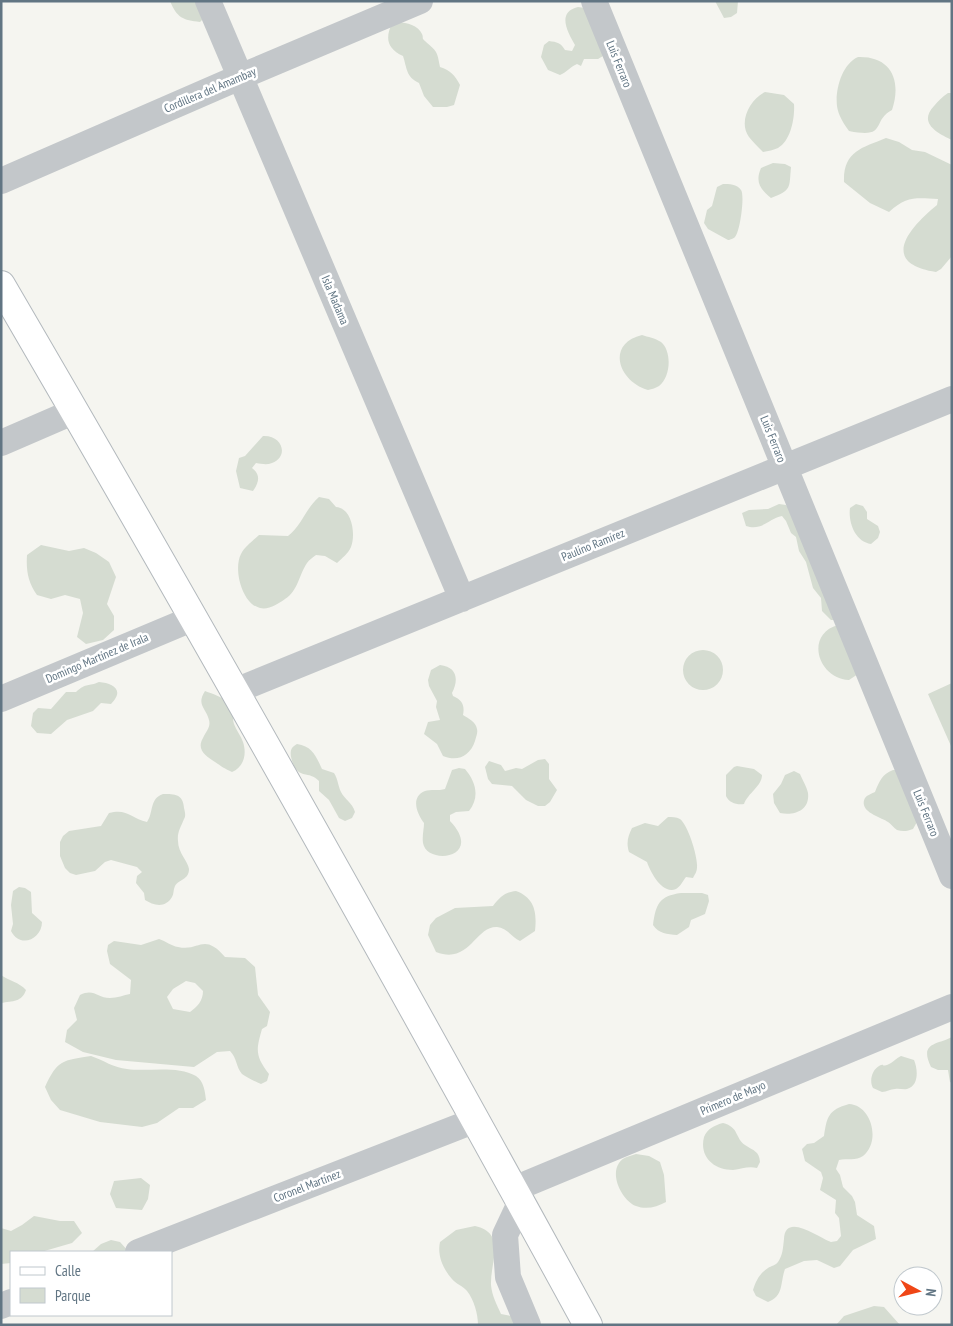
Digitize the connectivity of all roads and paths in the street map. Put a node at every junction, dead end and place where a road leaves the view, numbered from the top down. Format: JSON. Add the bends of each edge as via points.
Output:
{"nodes":[{"id":1,"x":208,"y":1,"type":"edge"},
{"id":2,"x":420,"y":1,"type":"edge"},
{"id":3,"x":594,"y":1,"type":"edge"},
{"id":4,"x":240,"y":77,"type":"junction"},
{"id":5,"x":1,"y":181,"type":"edge"},
{"id":6,"x":1,"y":285,"type":"edge"},
{"id":7,"x":952,"y":399,"type":"edge"},
{"id":8,"x":75,"y":411,"type":"junction"},
{"id":9,"x":1,"y":444,"type":"edge"},
{"id":10,"x":784,"y":467,"type":"junction"},
{"id":11,"x":462,"y":599,"type":"junction"},
{"id":12,"x":194,"y":618,"type":"junction"},
{"id":13,"x":235,"y":691,"type":"junction"},
{"id":14,"x":1,"y":698,"type":"edge"},
{"id":15,"x":952,"y":876,"type":"edge"},
{"id":16,"x":952,"y":1007,"type":"edge"},
{"id":17,"x":476,"y":1120,"type":"junction"},
{"id":18,"x":518,"y":1195,"type":"junction"},
{"id":19,"x":141,"y":1251,"type":"edge"},
{"id":20,"x":528,"y":1325,"type":"edge"},
{"id":21,"x":588,"y":1325,"type":"edge"}],
"edges":[{"from":1,"to":4,"type":"street","name":"Isla Madama"},
{"from":2,"to":4,"type":"street","name":"Cordillera del Amambay"},
{"from":3,"to":10,"type":"street","name":"Luis Ferraro"},
{"from":4,"to":5,"type":"street","name":"Cordillera del Amambay"},
{"from":4,"to":11,"type":"street","name":"Isla Madama"},
{"from":6,"to":8,"type":"main road"},
{"from":7,"to":10,"type":"street","name":"Paulino Ramírez"},
{"from":8,"to":9,"type":"street"},
{"from":8,"to":12,"type":"main road"},
{"from":10,"to":11,"type":"street","name":"Paulino Ramírez"},
{"from":10,"to":15,"type":"street","name":"Luis Ferraro"},
{"from":11,"to":13,"type":"street","name":"Paulino Ramírez"},
{"from":12,"to":13,"type":"main road"},
{"from":12,"to":14,"type":"street","name":"Domingo Martínez de Irala"},
{"from":13,"to":17,"type":"main road"},
{"from":16,"to":18,"type":"street","name":"Primero de Mayo"},
{"from":17,"to":18,"type":"main road"},
{"from":17,"to":19,"type":"street","name":"Coronel Martínez"},
{"from":18,"to":20,"type":"street","via":[[505,1235],[508,1277]]},
{"from":18,"to":21,"type":"main road"}]}
